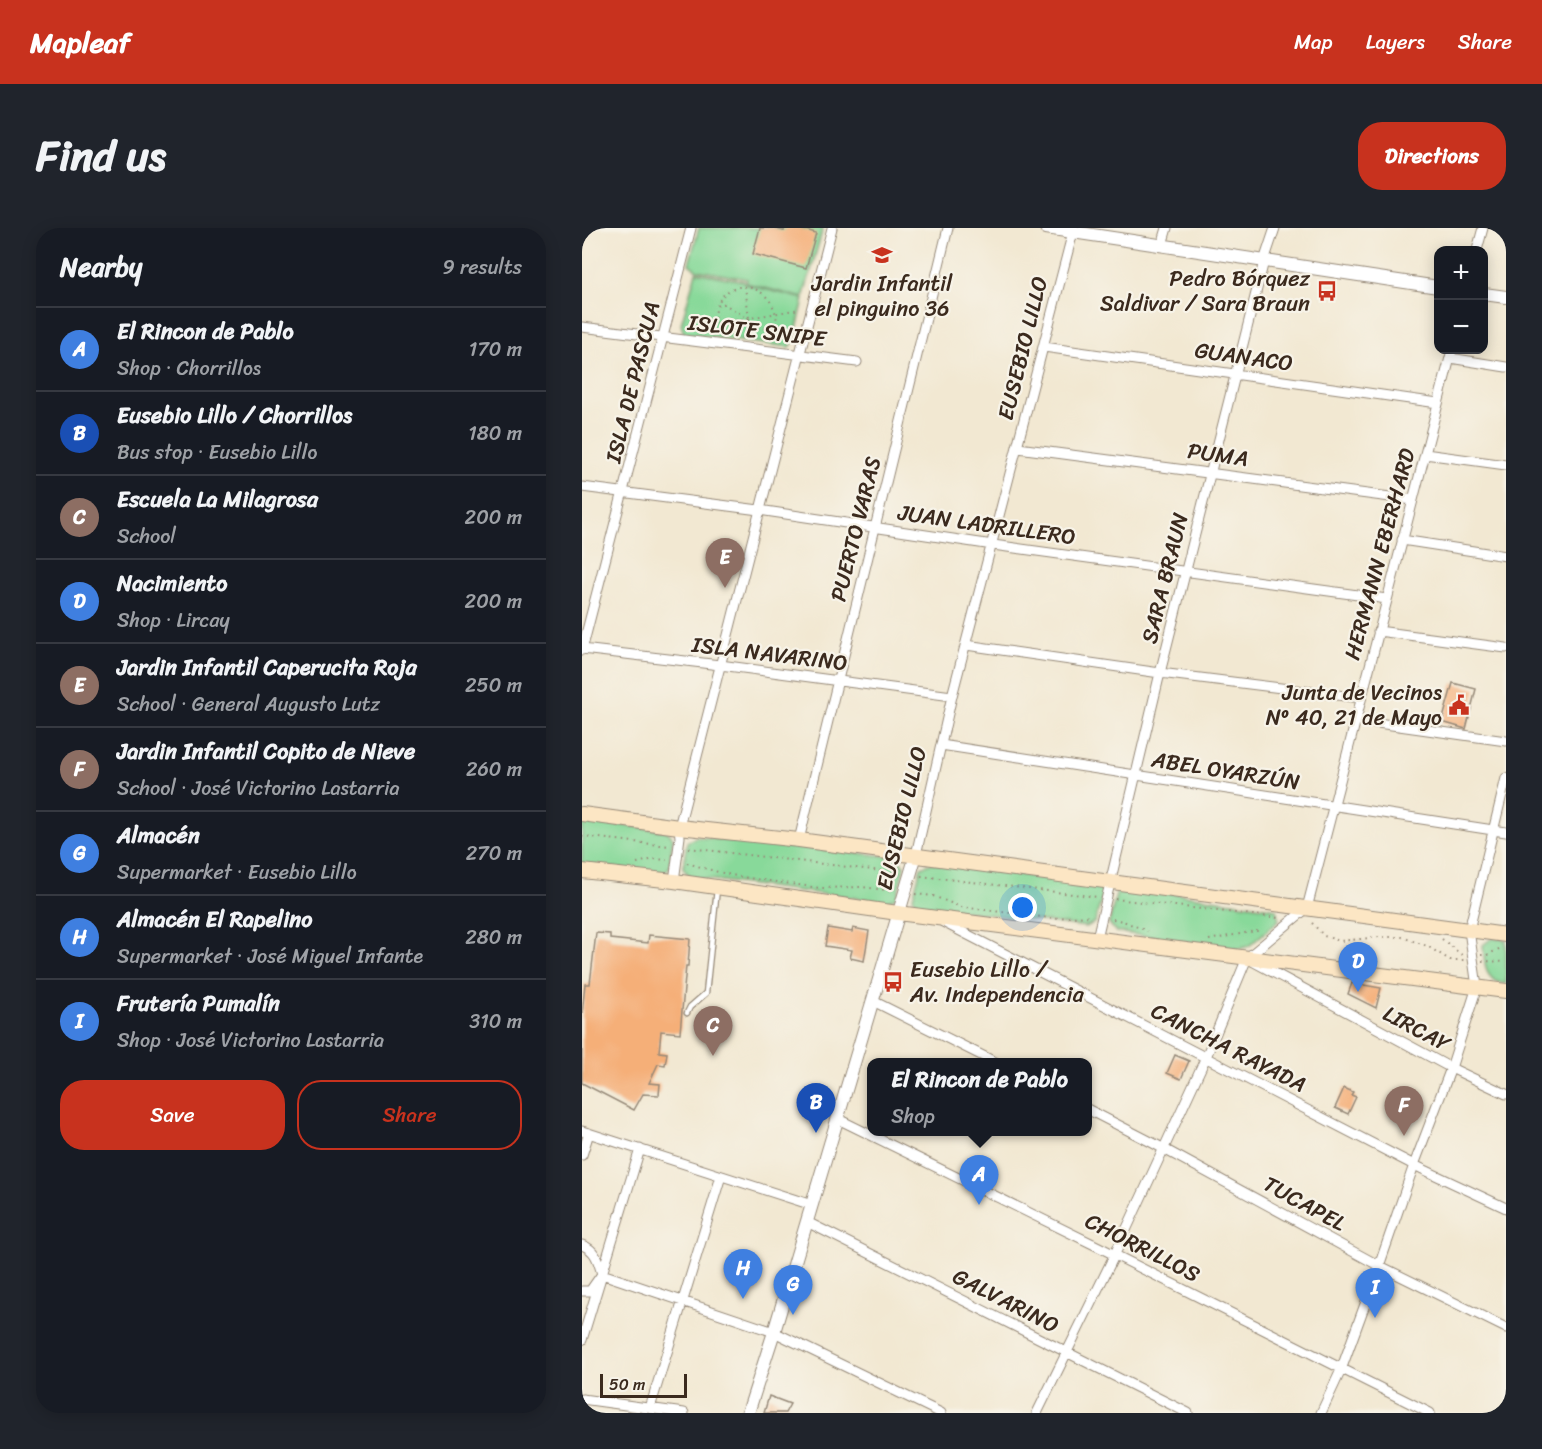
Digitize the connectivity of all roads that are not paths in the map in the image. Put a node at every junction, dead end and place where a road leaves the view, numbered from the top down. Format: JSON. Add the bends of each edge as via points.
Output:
{"nodes":[{"id":1,"x":691,"y":228,"type":"edge"},
{"id":2,"x":832,"y":228,"type":"edge"},
{"id":3,"x":948,"y":228,"type":"edge"},
{"id":4,"x":1046,"y":228,"type":"edge"},
{"id":5,"x":1167,"y":228,"type":"edge"},
{"id":6,"x":1275,"y":228,"type":"edge"},
{"id":7,"x":1483,"y":228,"type":"edge"},
{"id":8,"x":1073,"y":230,"type":"edge"},
{"id":9,"x":1162,"y":245,"type":"junction"},
{"id":10,"x":1478,"y":246,"type":"edge"},
{"id":11,"x":1264,"y":261,"type":"junction"},
{"id":12,"x":1434,"y":286,"type":"edge"},
{"id":13,"x":1488,"y":295,"type":"edge"},
{"id":14,"x":1506,"y":297,"type":"edge"},
{"id":15,"x":582,"y":327,"type":"edge"},
{"id":16,"x":663,"y":339,"type":"junction"},
{"id":17,"x":1044,"y":347,"type":"junction"},
{"id":18,"x":800,"y":354,"type":"junction"},
{"id":19,"x":1451,"y":354,"type":"edge"},
{"id":20,"x":856,"y":362,"type":"dead end"},
{"id":21,"x":1506,"y":368,"type":"edge"},
{"id":22,"x":1236,"y":375,"type":"junction"},
{"id":23,"x":1438,"y":403,"type":"junction"},
{"id":24,"x":1018,"y":448,"type":"junction"},
{"id":25,"x":1425,"y":454,"type":"junction"},
{"id":26,"x":1506,"y":465,"type":"edge"},
{"id":27,"x":1211,"y":472,"type":"junction"},
{"id":28,"x":582,"y":487,"type":"edge"},
{"id":29,"x":623,"y":494,"type":"junction"},
{"id":30,"x":1413,"y":500,"type":"junction"},
{"id":31,"x":759,"y":510,"type":"junction"},
{"id":32,"x":876,"y":528,"type":"junction"},
{"id":33,"x":1402,"y":540,"type":"junction"},
{"id":34,"x":993,"y":545,"type":"junction"},
{"id":35,"x":1506,"y":556,"type":"edge"},
{"id":36,"x":1185,"y":572,"type":"junction"},
{"id":37,"x":1387,"y":599,"type":"junction"},
{"id":38,"x":1378,"y":632,"type":"junction"},
{"id":39,"x":966,"y":645,"type":"junction"},
{"id":40,"x":1506,"y":648,"type":"edge"},
{"id":41,"x":582,"y":649,"type":"edge"},
{"id":42,"x":720,"y":665,"type":"junction"},
{"id":43,"x":1160,"y":673,"type":"junction"},
{"id":44,"x":837,"y":681,"type":"junction"},
{"id":45,"x":952,"y":696,"type":"junction"},
{"id":46,"x":1361,"y":698,"type":"junction"},
{"id":47,"x":1356,"y":720,"type":"junction"},
{"id":48,"x":1506,"y":741,"type":"edge"},
{"id":49,"x":941,"y":745,"type":"junction"},
{"id":50,"x":1135,"y":776,"type":"junction"},
{"id":51,"x":1506,"y":778,"type":"edge"},
{"id":52,"x":1333,"y":807,"type":"junction"},
{"id":53,"x":582,"y":814,"type":"edge"},
{"id":54,"x":679,"y":827,"type":"junction"},
{"id":55,"x":1492,"y":830,"type":"junction"},
{"id":56,"x":1506,"y":832,"type":"edge"},
{"id":57,"x":799,"y":840,"type":"junction"},
{"id":58,"x":916,"y":855,"type":"junction"},
{"id":59,"x":582,"y":871,"type":"edge"},
{"id":60,"x":1110,"y":880,"type":"junction"},
{"id":61,"x":674,"y":881,"type":"junction"},
{"id":62,"x":717,"y":887,"type":"junction"},
{"id":63,"x":898,"y":913,"type":"junction"},
{"id":64,"x":1310,"y":915,"type":"junction"},
{"id":65,"x":935,"y":918,"type":"junction"},
{"id":66,"x":1469,"y":930,"type":"junction"},
{"id":67,"x":1506,"y":935,"type":"edge"},
{"id":68,"x":1097,"y":938,"type":"junction"},
{"id":69,"x":1247,"y":958,"type":"junction"},
{"id":70,"x":1477,"y":987,"type":"junction"},
{"id":71,"x":1506,"y":991,"type":"edge"},
{"id":72,"x":873,"y":1001,"type":"junction"},
{"id":73,"x":687,"y":1012,"type":"dead end"},
{"id":74,"x":1206,"y":1057,"type":"junction"},
{"id":75,"x":986,"y":1058,"type":"edge"},
{"id":76,"x":1451,"y":1068,"type":"junction"},
{"id":77,"x":1506,"y":1094,"type":"edge"},
{"id":78,"x":1092,"y":1112,"type":"edge"},
{"id":79,"x":838,"y":1119,"type":"junction"},
{"id":80,"x":585,"y":1132,"type":"edge"},
{"id":81,"x":867,"y":1133,"type":"edge"},
{"id":82,"x":873,"y":1136,"type":"edge"},
{"id":83,"x":1163,"y":1148,"type":"junction"},
{"id":84,"x":639,"y":1149,"type":"junction"},
{"id":85,"x":582,"y":1155,"type":"edge"},
{"id":86,"x":1414,"y":1165,"type":"junction"},
{"id":87,"x":721,"y":1176,"type":"junction"},
{"id":88,"x":812,"y":1205,"type":"junction"},
{"id":89,"x":1506,"y":1208,"type":"edge"},
{"id":90,"x":807,"y":1222,"type":"junction"},
{"id":91,"x":582,"y":1245,"type":"edge"},
{"id":92,"x":1114,"y":1254,"type":"junction"},
{"id":93,"x":1379,"y":1266,"type":"junction"},
{"id":94,"x":602,"y":1274,"type":"junction"},
{"id":95,"x":582,"y":1291,"type":"edge"},
{"id":96,"x":683,"y":1301,"type":"junction"},
{"id":97,"x":1506,"y":1328,"type":"edge"},
{"id":98,"x":774,"y":1332,"type":"junction"},
{"id":99,"x":582,"y":1340,"type":"edge"},
{"id":100,"x":1066,"y":1352,"type":"junction"},
{"id":101,"x":1341,"y":1370,"type":"junction"},
{"id":102,"x":582,"y":1399,"type":"edge"},
{"id":103,"x":650,"y":1408,"type":"junction"},
{"id":104,"x":684,"y":1413,"type":"edge"},
{"id":105,"x":748,"y":1413,"type":"edge"},
{"id":106,"x":941,"y":1413,"type":"edge"},
{"id":107,"x":1037,"y":1413,"type":"edge"},
{"id":108,"x":1188,"y":1413,"type":"edge"},
{"id":109,"x":1321,"y":1413,"type":"edge"},
{"id":110,"x":1430,"y":1413,"type":"edge"}],
"edges":[{"from":1,"to":16,"type":"street","name":"ISLA DE PASCUA"},
{"from":2,"to":18,"type":"street"},
{"from":3,"to":32,"type":"street","name":"PUERTO VARAS"},
{"from":4,"to":8,"type":"street"},
{"from":5,"to":9,"type":"street"},
{"from":6,"to":11,"type":"street","name":"SARA BRAUN"},
{"from":7,"to":10,"type":"street"},
{"from":8,"to":9,"type":"street"},
{"from":8,"to":17,"type":"street","name":"EUSEBIO LILLO"},
{"from":9,"to":11,"type":"street"},
{"from":11,"to":12,"type":"street"},
{"from":11,"to":22,"type":"street","name":"SARA BRAUN"},
{"from":13,"to":14,"type":"street"},
{"from":15,"to":16,"type":"street","name":"ISLOTE SNIPE"},
{"from":16,"to":18,"type":"street","name":"ISLOTE SNIPE"},
{"from":16,"to":29,"type":"street","name":"ISLA DE PASCUA"},
{"from":17,"to":22,"type":"street","name":"GUANACO"},
{"from":17,"to":24,"type":"street","name":"EUSEBIO LILLO"},
{"from":18,"to":20,"type":"street","name":"ISLOTE SNIPE"},
{"from":18,"to":31,"type":"street"},
{"from":19,"to":21,"type":"street"},
{"from":19,"to":23,"type":"street","name":"HERMANN EBERHARD"},
{"from":22,"to":23,"type":"street","name":"GUANACO"},
{"from":22,"to":27,"type":"street","name":"SARA BRAUN"},
{"from":23,"to":25,"type":"street","name":"HERMANN EBERHARD"},
{"from":24,"to":27,"type":"street","name":"PUMA"},
{"from":24,"to":34,"type":"street","name":"EUSEBIO LILLO"},
{"from":25,"to":26,"type":"street"},
{"from":25,"to":30,"type":"street","name":"HERMANN EBERHARD"},
{"from":27,"to":30,"type":"street","name":"PUMA"},
{"from":27,"to":36,"type":"street","name":"SARA BRAUN"},
{"from":28,"to":29,"type":"street","name":"JUAN LADRILLERO"},
{"from":29,"to":31,"type":"street","name":"JUAN LADRILLERO"},
{"from":29,"to":41,"type":"street","name":"ISLA DE PASCUA"},
{"from":30,"to":33,"type":"street","name":"HERMANN EBERHARD"},
{"from":31,"to":32,"type":"street","name":"JUAN LADRILLERO"},
{"from":31,"to":42,"type":"street"},
{"from":32,"to":34,"type":"street","name":"JUAN LADRILLERO"},
{"from":32,"to":44,"type":"street","name":"PUERTO VARAS"},
{"from":33,"to":35,"type":"street"},
{"from":33,"to":37,"type":"street","name":"HERMANN EBERHARD"},
{"from":34,"to":36,"type":"street","name":"JUAN LADRILLERO"},
{"from":34,"to":39,"type":"street","name":"EUSEBIO LILLO"},
{"from":36,"to":37,"type":"street","name":"JUAN LADRILLERO"},
{"from":36,"to":43,"type":"street","name":"SARA BRAUN"},
{"from":37,"to":38,"type":"street","name":"HERMANN EBERHARD"},
{"from":38,"to":40,"type":"street"},
{"from":38,"to":46,"type":"street","name":"HERMANN EBERHARD"},
{"from":39,"to":43,"type":"street"},
{"from":39,"to":45,"type":"street","name":"EUSEBIO LILLO"},
{"from":41,"to":42,"type":"street","name":"ISLA NAVARINO"},
{"from":42,"to":44,"type":"street","name":"ISLA NAVARINO"},
{"from":42,"to":54,"type":"street"},
{"from":43,"to":46,"type":"street"},
{"from":43,"to":50,"type":"street","name":"SARA BRAUN"},
{"from":44,"to":45,"type":"street","name":"ISLA NAVARINO"},
{"from":44,"to":57,"type":"street","name":"PUERTO VARAS"},
{"from":45,"to":49,"type":"street","name":"EUSEBIO LILLO"},
{"from":46,"to":47,"type":"street","name":"HERMANN EBERHARD"},
{"from":47,"to":48,"type":"street"},
{"from":47,"to":52,"type":"street","name":"HERMANN EBERHARD"},
{"from":49,"to":50,"type":"street","name":"ABEL OYARZÚN"},
{"from":49,"to":58,"type":"street","name":"EUSEBIO LILLO"},
{"from":50,"to":52,"type":"street","name":"ABEL OYARZÚN"},
{"from":50,"to":60,"type":"street","name":"SARA BRAUN"},
{"from":51,"to":55,"type":"street"},
{"from":52,"to":55,"type":"street","name":"ABEL OYARZÚN"},
{"from":52,"to":64,"type":"street","name":"HERMANN EBERHARD"},
{"from":53,"to":54,"type":"main road"},
{"from":54,"to":57,"type":"main road"},
{"from":54,"to":61,"type":"street"},
{"from":55,"to":56,"type":"street","name":"ABEL OYARZÚN"},
{"from":55,"to":66,"type":"street"},
{"from":57,"to":58,"type":"main road"},
{"from":58,"to":60,"type":"main road"},
{"from":58,"to":63,"type":"street","name":"EUSEBIO LILLO"},
{"from":59,"to":61,"type":"main road"},
{"from":60,"to":64,"type":"main road"},
{"from":60,"to":68,"type":"street","name":"SARA BRAUN"},
{"from":61,"to":62,"type":"main road"},
{"from":62,"to":63,"type":"main road"},
{"from":62,"to":73,"type":"lane","via":[[706,993]]},
{"from":63,"to":65,"type":"main road"},
{"from":63,"to":72,"type":"street","name":"EUSEBIO LILLO"},
{"from":64,"to":66,"type":"main road"},
{"from":64,"to":69,"type":"street","via":[[1292,920]]},
{"from":65,"to":68,"type":"main road"},
{"from":65,"to":74,"type":"street","name":"CANCHA RAYADA"},
{"from":66,"to":67,"type":"main road"},
{"from":66,"to":70,"type":"street"},
{"from":68,"to":69,"type":"main road"},
{"from":69,"to":70,"type":"main road"},
{"from":69,"to":74,"type":"street"},
{"from":69,"to":76,"type":"street","name":"LIRCAY"},
{"from":70,"to":71,"type":"main road"},
{"from":70,"to":76,"type":"street"},
{"from":72,"to":75,"type":"street"},
{"from":72,"to":79,"type":"street","name":"EUSEBIO LILLO"},
{"from":74,"to":83,"type":"street"},
{"from":74,"to":86,"type":"street","name":"CANCHA RAYADA"},
{"from":76,"to":77,"type":"street","name":"LIRCAY"},
{"from":76,"to":86,"type":"street"},
{"from":78,"to":83,"type":"street","name":"TUCAPEL"},
{"from":79,"to":81,"type":"street","name":"CHORRILLOS"},
{"from":79,"to":88,"type":"street","name":"EUSEBIO LILLO"},
{"from":80,"to":84,"type":"street"},
{"from":80,"to":85,"type":"street"},
{"from":82,"to":92,"type":"street","name":"CHORRILLOS"},
{"from":83,"to":92,"type":"street"},
{"from":83,"to":93,"type":"street","name":"TUCAPEL"},
{"from":84,"to":87,"type":"street"},
{"from":84,"to":94,"type":"street"},
{"from":86,"to":89,"type":"street","name":"CANCHA RAYADA"},
{"from":86,"to":93,"type":"street"},
{"from":87,"to":88,"type":"street"},
{"from":87,"to":96,"type":"street"},
{"from":88,"to":90,"type":"street","name":"EUSEBIO LILLO"},
{"from":90,"to":98,"type":"street","name":"EUSEBIO LILLO"},
{"from":90,"to":100,"type":"street","name":"GALVARINO"},
{"from":91,"to":94,"type":"street","via":[[598,1258]]},
{"from":92,"to":100,"type":"street"},
{"from":92,"to":101,"type":"street","name":"CHORRILLOS"},
{"from":93,"to":97,"type":"street","name":"TUCAPEL"},
{"from":93,"to":101,"type":"street"},
{"from":94,"to":95,"type":"street","via":[[590,1291]]},
{"from":94,"to":96,"type":"street"},
{"from":94,"to":99,"type":"street"},
{"from":96,"to":98,"type":"street"},
{"from":96,"to":103,"type":"street"},
{"from":98,"to":105,"type":"street","name":"EUSEBIO LILLO"},
{"from":98,"to":106,"type":"street"},
{"from":100,"to":107,"type":"street"},
{"from":100,"to":108,"type":"street","name":"GALVARINO"},
{"from":101,"to":109,"type":"street"},
{"from":101,"to":110,"type":"street","name":"CHORRILLOS"},
{"from":102,"to":103,"type":"street"},
{"from":103,"to":104,"type":"street"}]}
